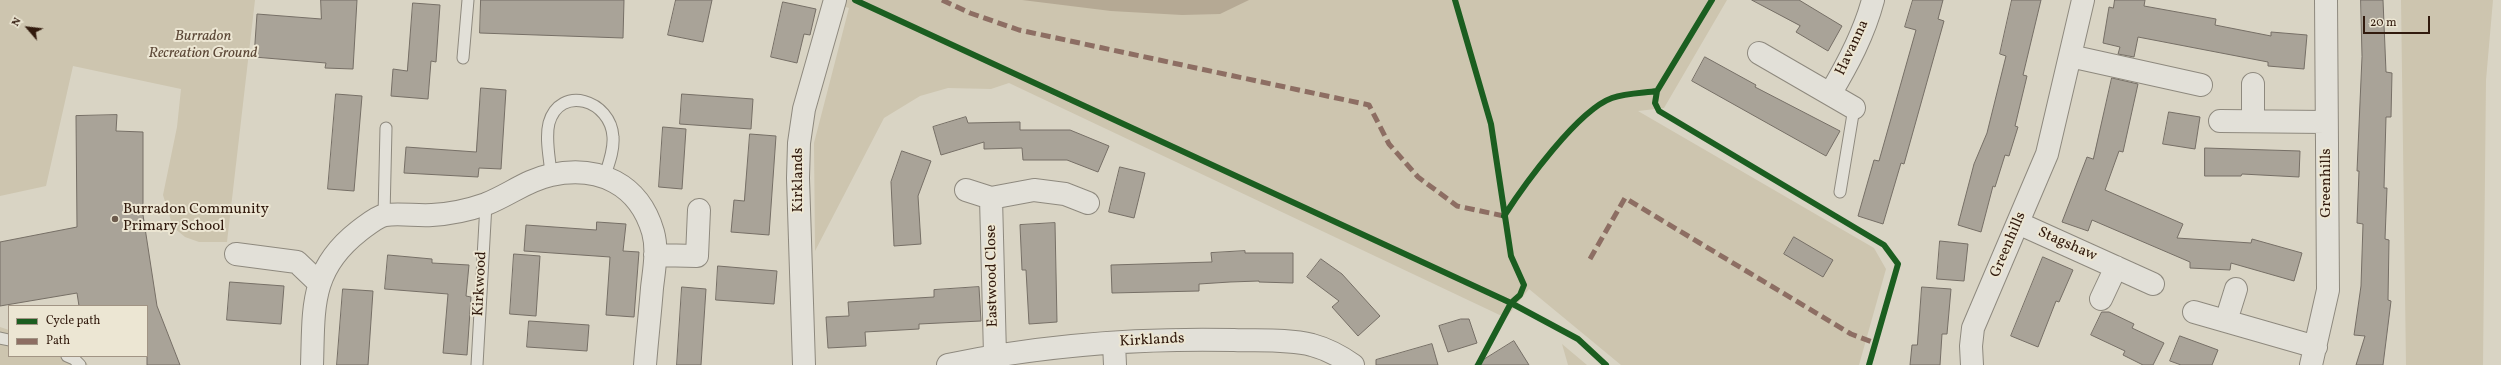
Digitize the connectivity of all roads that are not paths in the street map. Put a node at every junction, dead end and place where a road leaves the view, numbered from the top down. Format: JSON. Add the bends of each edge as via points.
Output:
{"nodes":[{"id":1,"x":468,"y":0,"type":"edge"},
{"id":2,"x":835,"y":0,"type":"edge"},
{"id":3,"x":1873,"y":0,"type":"edge"},
{"id":4,"x":2083,"y":0,"type":"edge"},
{"id":5,"x":2326,"y":0,"type":"edge"},
{"id":6,"x":1759,"y":53,"type":"dead end"},
{"id":7,"x":2070,"y":56,"type":"junction"},
{"id":8,"x":463,"y":58,"type":"dead end"},
{"id":9,"x":2253,"y":84,"type":"dead end"},
{"id":10,"x":2201,"y":85,"type":"dead end"},
{"id":11,"x":1830,"y":94,"type":"junction"},
{"id":12,"x":1854,"y":108,"type":"joint"},
{"id":13,"x":2220,"y":121,"type":"dead end"},
{"id":14,"x":2253,"y":121,"type":"junction"},
{"id":15,"x":2326,"y":122,"type":"junction"},
{"id":16,"x":386,"y":128,"type":"dead end"},
{"id":17,"x":551,"y":175,"type":"junction"},
{"id":18,"x":605,"y":176,"type":"junction"},
{"id":19,"x":966,"y":190,"type":"dead end"},
{"id":20,"x":1840,"y":192,"type":"dead end"},
{"id":21,"x":991,"y":198,"type":"junction"},
{"id":22,"x":1088,"y":203,"type":"dead end"},
{"id":23,"x":486,"y":204,"type":"junction"},
{"id":24,"x":699,"y":210,"type":"dead end"},
{"id":25,"x":384,"y":216,"type":"junction"},
{"id":26,"x":2018,"y":223,"type":"junction"},
{"id":27,"x":236,"y":254,"type":"dead end"},
{"id":28,"x":655,"y":255,"type":"junction"},
{"id":29,"x":2116,"y":267,"type":"junction"},
{"id":30,"x":319,"y":283,"type":"junction"},
{"id":31,"x":2153,"y":284,"type":"dead end"},
{"id":32,"x":2236,"y":289,"type":"dead end"},
{"id":33,"x":2101,"y":300,"type":"dead end"},
{"id":34,"x":2194,"y":312,"type":"dead end"},
{"id":35,"x":2226,"y":321,"type":"junction"},
{"id":36,"x":1114,"y":343,"type":"junction"},
{"id":37,"x":995,"y":355,"type":"junction"},
{"id":38,"x":2314,"y":356,"type":"edge"},
{"id":39,"x":69,"y":357,"type":"edge"},
{"id":40,"x":80,"y":365,"type":"edge"},
{"id":41,"x":312,"y":365,"type":"edge"},
{"id":42,"x":477,"y":365,"type":"edge"},
{"id":43,"x":645,"y":365,"type":"edge"},
{"id":44,"x":804,"y":365,"type":"edge"},
{"id":45,"x":948,"y":365,"type":"edge"},
{"id":46,"x":1115,"y":365,"type":"edge"},
{"id":47,"x":1353,"y":365,"type":"edge"},
{"id":48,"x":1972,"y":365,"type":"edge"}],
"edges":[{"from":1,"to":8,"type":"lane"},
{"from":2,"to":44,"type":"street","name":"Kirklands","via":[[804,109],[799,143]]},
{"from":3,"to":11,"type":"street","name":"Havanna","via":[[1868,19],[1848,64]]},
{"from":4,"to":7,"type":"street","name":"Greenhills"},
{"from":5,"to":15,"type":"street","name":"Greenhills"},
{"from":6,"to":11,"type":"street","name":"Havanna"},
{"from":7,"to":10,"type":"street"},
{"from":7,"to":26,"type":"street","name":"Greenhills","via":[[2047,154]]},
{"from":9,"to":14,"type":"street"},
{"from":11,"to":12,"type":"street","name":"Havanna"},
{"from":12,"to":20,"type":"lane"},
{"from":13,"to":14,"type":"street"},
{"from":14,"to":15,"type":"street"},
{"from":15,"to":38,"type":"street","name":"Greenhills","via":[[2328,290]]},
{"from":16,"to":25,"type":"lane"},
{"from":17,"to":18,"type":"street","via":[[594,173]]},
{"from":17,"to":18,"type":"lane","via":[[549,122],[557,109],[576,100],[595,104],[606,113],[613,136],[612,152]]},
{"from":17,"to":23,"type":"street","via":[[529,182]]},
{"from":18,"to":28,"type":"street","via":[[626,189],[642,208],[653,233]]},
{"from":19,"to":21,"type":"street"},
{"from":21,"to":22,"type":"street","via":[[1034,190],[1065,194]]},
{"from":21,"to":37,"type":"street","name":"Eastwood Close"},
{"from":23,"to":25,"type":"street","via":[[458,212]]},
{"from":23,"to":42,"type":"lane","name":"Kirkwood"},
{"from":24,"to":28,"type":"street","via":[[697,256]]},
{"from":25,"to":30,"type":"street","via":[[352,236],[333,257]]},
{"from":26,"to":29,"type":"street","name":"Stagshaw"},
{"from":26,"to":48,"type":"street","name":"Greenhills","via":[[1973,328]]},
{"from":27,"to":30,"type":"street","via":[[297,262]]},
{"from":28,"to":43,"type":"street"},
{"from":29,"to":31,"type":"street","name":"Stagshaw"},
{"from":29,"to":33,"type":"street","name":"Stagshaw"},
{"from":30,"to":41,"type":"street","via":[[314,298]]},
{"from":32,"to":35,"type":"street"},
{"from":34,"to":35,"type":"street"},
{"from":35,"to":38,"type":"street"},
{"from":36,"to":37,"type":"street","name":"Kirklands"},
{"from":36,"to":46,"type":"street"},
{"from":36,"to":47,"type":"street","name":"Kirklands","via":[[1183,339],[1295,342],[1326,349]]},
{"from":37,"to":45,"type":"street","name":"Kirklands"},
{"from":39,"to":40,"type":"lane"}]}
